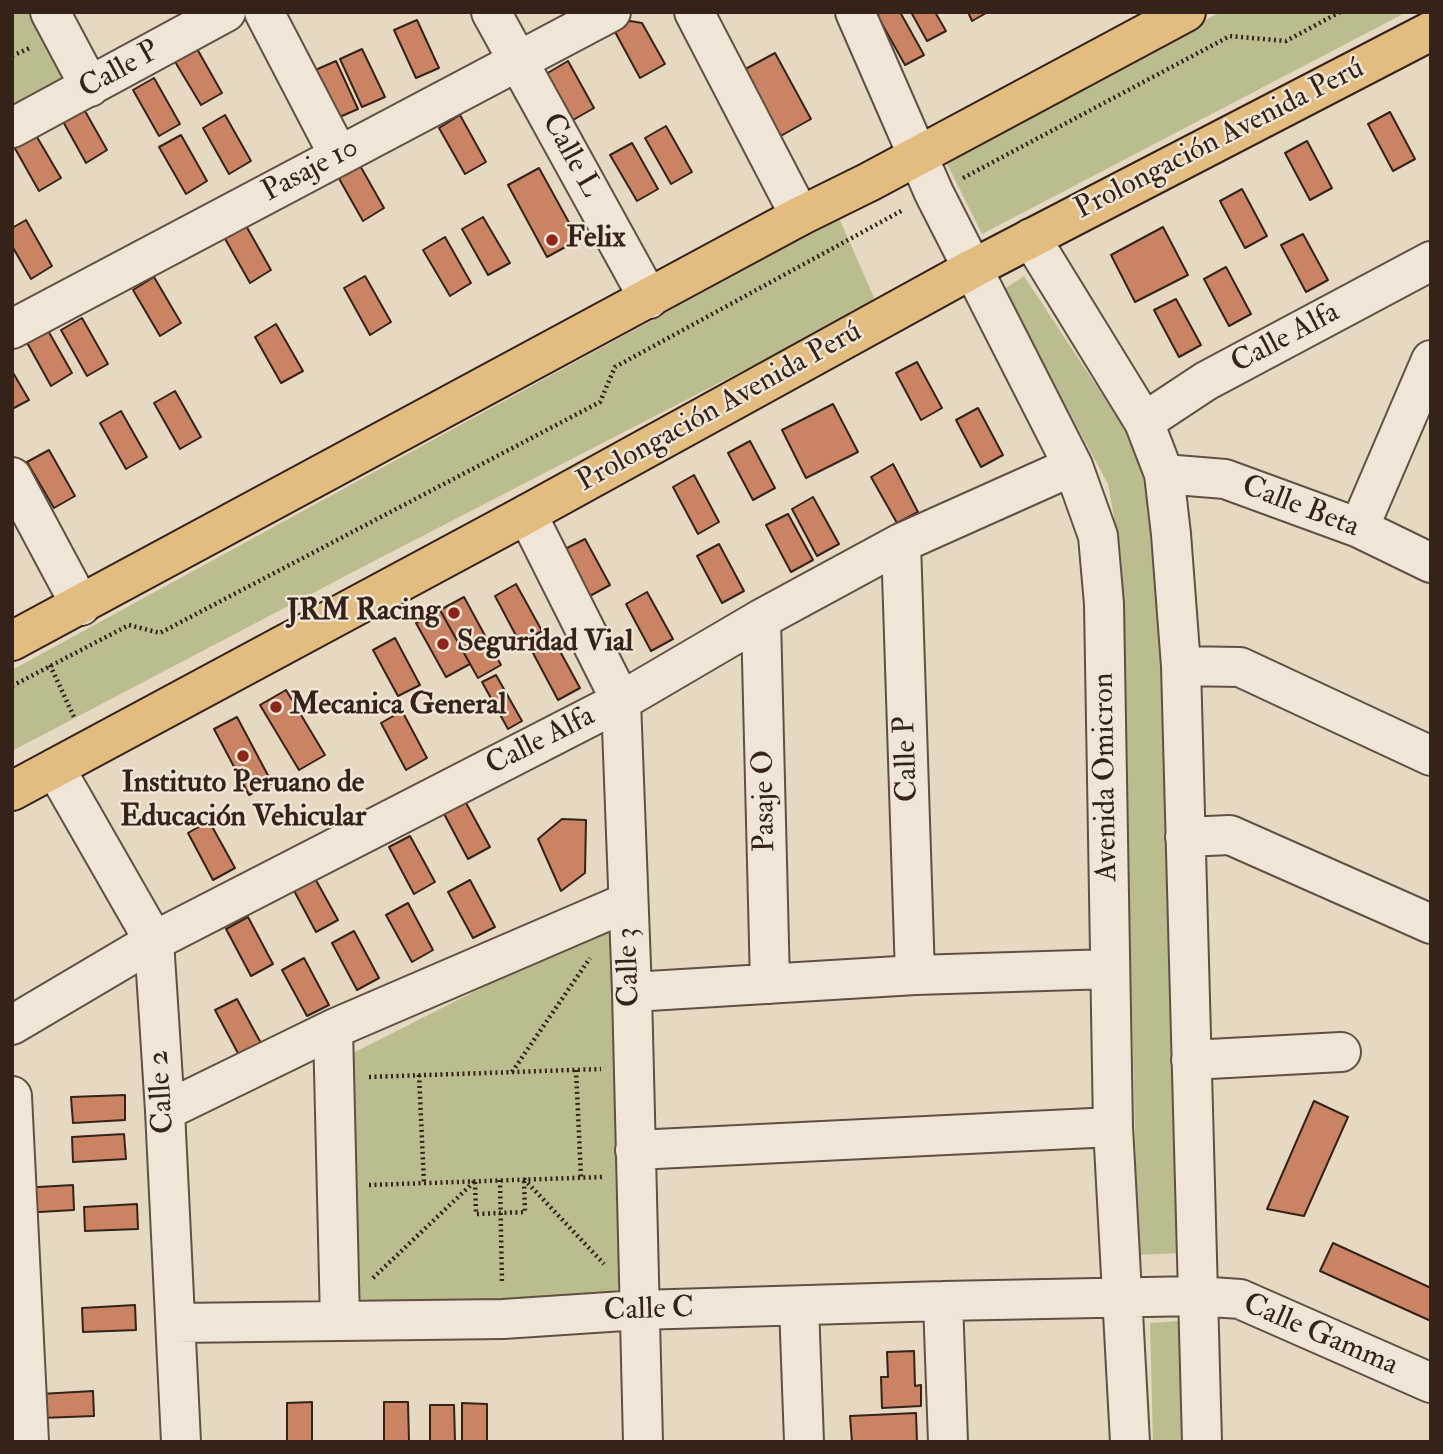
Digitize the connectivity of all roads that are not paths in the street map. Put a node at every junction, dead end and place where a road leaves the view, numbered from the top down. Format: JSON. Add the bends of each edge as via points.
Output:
{"nodes":[{"id":1,"x":50,"y":12,"type":"edge"},
{"id":2,"x":226,"y":12,"type":"edge"},
{"id":3,"x":264,"y":12,"type":"edge"},
{"id":4,"x":491,"y":12,"type":"edge"},
{"id":5,"x":611,"y":12,"type":"edge"},
{"id":6,"x":694,"y":12,"type":"edge"},
{"id":7,"x":855,"y":12,"type":"edge"},
{"id":8,"x":1186,"y":12,"type":"edge"},
{"id":9,"x":1431,"y":31,"type":"edge"},
{"id":10,"x":517,"y":62,"type":"junction"},
{"id":11,"x":90,"y":87,"type":"junction"},
{"id":12,"x":12,"y":128,"type":"edge"},
{"id":13,"x":918,"y":154,"type":"junction"},
{"id":14,"x":340,"y":156,"type":"junction"},
{"id":15,"x":800,"y":216,"type":"junction"},
{"id":16,"x":1031,"y":238,"type":"junction"},
{"id":17,"x":1431,"y":261,"type":"edge"},
{"id":18,"x":972,"y":269,"type":"junction"},
{"id":19,"x":649,"y":299,"type":"junction"},
{"id":20,"x":12,"y":329,"type":"edge"},
{"id":21,"x":1431,"y":360,"type":"edge"},
{"id":22,"x":1144,"y":422,"type":"junction"},
{"id":23,"x":1073,"y":466,"type":"junction"},
{"id":24,"x":1164,"y":474,"type":"junction"},
{"id":25,"x":12,"y":477,"type":"edge"},
{"id":26,"x":527,"y":514,"type":"junction"},
{"id":27,"x":1359,"y":528,"type":"junction"},
{"id":28,"x":901,"y":543,"type":"junction"},
{"id":29,"x":1431,"y":563,"type":"edge"},
{"id":30,"x":81,"y":606,"type":"junction"},
{"id":31,"x":761,"y":619,"type":"junction"},
{"id":32,"x":27,"y":634,"type":"edge"},
{"id":33,"x":1181,"y":666,"type":"junction"},
{"id":34,"x":621,"y":701,"type":"junction"},
{"id":35,"x":1431,"y":756,"type":"edge"},
{"id":36,"x":55,"y":768,"type":"junction"},
{"id":37,"x":12,"y":790,"type":"edge"},
{"id":38,"x":1185,"y":837,"type":"junction"},
{"id":39,"x":628,"y":902,"type":"junction"},
{"id":40,"x":1431,"y":924,"type":"edge"},
{"id":41,"x":154,"y":941,"type":"junction"},
{"id":42,"x":1110,"y":969,"type":"junction"},
{"id":43,"x":915,"y":975,"type":"junction"},
{"id":44,"x":770,"y":984,"type":"junction"},
{"id":45,"x":632,"y":992,"type":"junction"},
{"id":46,"x":12,"y":1026,"type":"edge"},
{"id":47,"x":333,"y":1029,"type":"junction"},
{"id":48,"x":1341,"y":1052,"type":"dead end"},
{"id":49,"x":1191,"y":1060,"type":"junction"},
{"id":50,"x":12,"y":1097,"type":"edge"},
{"id":51,"x":165,"y":1111,"type":"junction"},
{"id":52,"x":1113,"y":1127,"type":"junction"},
{"id":53,"x":636,"y":1163,"type":"junction"},
{"id":54,"x":1197,"y":1296,"type":"junction"},
{"id":55,"x":1122,"y":1297,"type":"junction"},
{"id":56,"x":943,"y":1301,"type":"junction"},
{"id":57,"x":799,"y":1306,"type":"junction"},
{"id":58,"x":639,"y":1310,"type":"junction"},
{"id":59,"x":340,"y":1321,"type":"junction"},
{"id":60,"x":176,"y":1323,"type":"junction"},
{"id":61,"x":1431,"y":1383,"type":"edge"},
{"id":62,"x":29,"y":1442,"type":"edge"},
{"id":63,"x":181,"y":1442,"type":"edge"},
{"id":64,"x":643,"y":1442,"type":"edge"},
{"id":65,"x":804,"y":1442,"type":"edge"},
{"id":66,"x":948,"y":1442,"type":"edge"},
{"id":67,"x":1130,"y":1442,"type":"edge"},
{"id":68,"x":1202,"y":1442,"type":"edge"}],
"edges":[{"from":1,"to":11,"type":"street"},
{"from":2,"to":11,"type":"street","name":"Calle P"},
{"from":3,"to":14,"type":"street"},
{"from":4,"to":10,"type":"street","name":"Calle L"},
{"from":5,"to":10,"type":"street","name":"Pasaje 10"},
{"from":6,"to":15,"type":"street"},
{"from":7,"to":13,"type":"street","name":"Avenida Omicron"},
{"from":8,"to":13,"type":"main road"},
{"from":9,"to":16,"type":"main road","name":"Prolongación Avenida Perú"},
{"from":10,"to":14,"type":"street","name":"Pasaje 10"},
{"from":10,"to":19,"type":"street","name":"Calle L"},
{"from":11,"to":12,"type":"street","name":"Calle P"},
{"from":13,"to":15,"type":"main road"},
{"from":13,"to":18,"type":"street","name":"Avenida Omicron"},
{"from":14,"to":20,"type":"street","name":"Pasaje 10"},
{"from":15,"to":19,"type":"main road"},
{"from":16,"to":18,"type":"main road","name":"Prolongación Avenida Perú"},
{"from":16,"to":22,"type":"street"},
{"from":17,"to":22,"type":"street","name":"Calle Alfa","via":[[1206,381]]},
{"from":18,"to":23,"type":"street","name":"Avenida Omicron"},
{"from":18,"to":26,"type":"main road","name":"Prolongación Avenida Perú"},
{"from":19,"to":30,"type":"main road"},
{"from":21,"to":27,"type":"street"},
{"from":22,"to":24,"type":"street"},
{"from":23,"to":28,"type":"street","name":"Calle Alfa"},
{"from":23,"to":42,"type":"street","name":"Avenida Omicron","via":[[1098,536],[1104,604]]},
{"from":24,"to":27,"type":"street","name":"Calle Beta","via":[[1225,479]]},
{"from":24,"to":33,"type":"street"},
{"from":25,"to":30,"type":"street"},
{"from":26,"to":34,"type":"street","name":"Calle 3"},
{"from":26,"to":36,"type":"main road","name":"Prolongación Avenida Perú"},
{"from":27,"to":29,"type":"street","name":"Calle Beta"},
{"from":28,"to":31,"type":"street","name":"Calle Alfa"},
{"from":28,"to":43,"type":"street","name":"Calle P"},
{"from":30,"to":32,"type":"main road"},
{"from":31,"to":34,"type":"street","name":"Calle Alfa"},
{"from":31,"to":44,"type":"street","name":"Pasaje O"},
{"from":33,"to":35,"type":"street","via":[[1240,667]]},
{"from":33,"to":38,"type":"street"},
{"from":34,"to":39,"type":"street","name":"Calle 3"},
{"from":34,"to":41,"type":"street","name":"Calle Alfa"},
{"from":36,"to":37,"type":"main road","name":"Prolongación Avenida Perú"},
{"from":36,"to":41,"type":"street","name":"Calle 2"},
{"from":38,"to":40,"type":"street","via":[[1230,835]]},
{"from":38,"to":49,"type":"street"},
{"from":39,"to":45,"type":"street","name":"Calle 3"},
{"from":39,"to":47,"type":"street"},
{"from":41,"to":46,"type":"street","name":"Calle Alfa"},
{"from":41,"to":51,"type":"street","name":"Calle 2"},
{"from":42,"to":43,"type":"street"},
{"from":42,"to":52,"type":"street","name":"Avenida Omicron"},
{"from":43,"to":44,"type":"street"},
{"from":44,"to":45,"type":"street"},
{"from":45,"to":53,"type":"street","name":"Calle 3"},
{"from":47,"to":51,"type":"street"},
{"from":47,"to":59,"type":"street"},
{"from":48,"to":49,"type":"street"},
{"from":49,"to":54,"type":"street"},
{"from":50,"to":62,"type":"street"},
{"from":51,"to":60,"type":"street","name":"Calle 2"},
{"from":52,"to":53,"type":"street"},
{"from":52,"to":55,"type":"street","name":"Avenida Omicron"},
{"from":53,"to":58,"type":"street","name":"Calle 3"},
{"from":54,"to":55,"type":"street","name":"Calle Gamma"},
{"from":54,"to":61,"type":"street","name":"Calle Gamma","via":[[1240,1299]]},
{"from":54,"to":68,"type":"street"},
{"from":55,"to":56,"type":"street","name":"Calle C"},
{"from":55,"to":67,"type":"street","name":"Avenida Omicron"},
{"from":56,"to":57,"type":"street","name":"Calle C"},
{"from":56,"to":66,"type":"street"},
{"from":57,"to":58,"type":"street","name":"Calle C"},
{"from":57,"to":65,"type":"street"},
{"from":58,"to":59,"type":"street","name":"Calle C","via":[[503,1319]]},
{"from":58,"to":64,"type":"street","name":"Calle 3"},
{"from":59,"to":60,"type":"street","name":"Calle C"},
{"from":60,"to":63,"type":"street","name":"Calle 2"}]}
